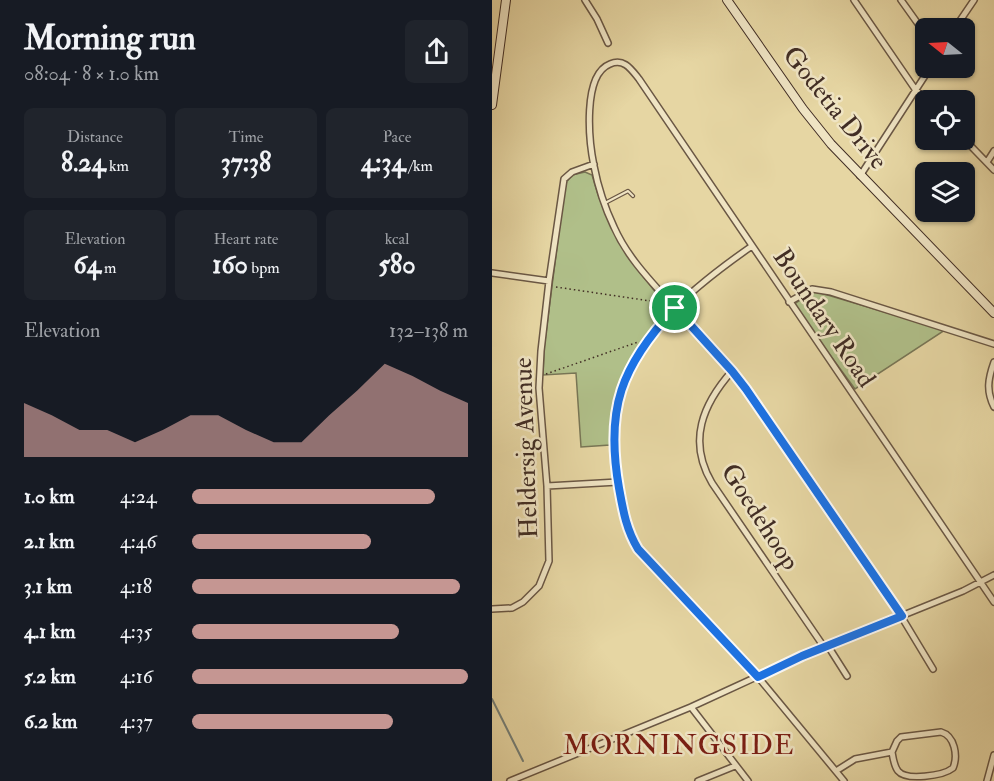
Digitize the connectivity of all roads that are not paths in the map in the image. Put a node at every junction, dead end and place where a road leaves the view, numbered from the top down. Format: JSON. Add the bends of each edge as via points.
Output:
{"nodes":[{"id":1,"x":506,"y":0,"type":"edge"},
{"id":2,"x":585,"y":0,"type":"edge"},
{"id":3,"x":727,"y":0,"type":"edge"},
{"id":4,"x":855,"y":0,"type":"edge"},
{"id":5,"x":901,"y":0,"type":"edge"},
{"id":6,"x":972,"y":0,"type":"edge"},
{"id":7,"x":961,"y":18,"type":"edge"},
{"id":8,"x":915,"y":20,"type":"edge"},
{"id":9,"x":608,"y":43,"type":"dead end"},
{"id":10,"x":923,"y":78,"type":"edge"},
{"id":11,"x":915,"y":89,"type":"junction"},
{"id":12,"x":492,"y":105,"type":"edge"},
{"id":13,"x":975,"y":150,"type":"edge"},
{"id":14,"x":994,"y":151,"type":"edge"},
{"id":15,"x":987,"y":162,"type":"junction"},
{"id":16,"x":594,"y":164,"type":"junction"},
{"id":17,"x":994,"y":170,"type":"edge"},
{"id":18,"x":861,"y":176,"type":"junction"},
{"id":19,"x":633,"y":196,"type":"dead end"},
{"id":20,"x":605,"y":203,"type":"junction"},
{"id":21,"x":752,"y":246,"type":"junction"},
{"id":22,"x":492,"y":273,"type":"edge"},
{"id":23,"x":549,"y":283,"type":"junction"},
{"id":24,"x":789,"y":302,"type":"junction"},
{"id":25,"x":673,"y":306,"type":"junction"},
{"id":26,"x":994,"y":313,"type":"edge"},
{"id":27,"x":994,"y":344,"type":"edge"},
{"id":28,"x":994,"y":362,"type":"edge"},
{"id":29,"x":732,"y":371,"type":"junction"},
{"id":30,"x":994,"y":406,"type":"edge"},
{"id":31,"x":618,"y":482,"type":"junction"},
{"id":32,"x":547,"y":486,"type":"junction"},
{"id":33,"x":994,"y":575,"type":"edge"},
{"id":34,"x":981,"y":583,"type":"junction"},
{"id":35,"x":994,"y":602,"type":"edge"},
{"id":36,"x":492,"y":609,"type":"edge"},
{"id":37,"x":902,"y":616,"type":"junction"},
{"id":38,"x":826,"y":646,"type":"junction"},
{"id":39,"x":933,"y":669,"type":"dead end"},
{"id":40,"x":847,"y":676,"type":"dead end"},
{"id":41,"x":758,"y":677,"type":"junction"},
{"id":42,"x":691,"y":707,"type":"junction"},
{"id":43,"x":892,"y":752,"type":"junction"},
{"id":44,"x":994,"y":755,"type":"edge"},
{"id":45,"x":735,"y":766,"type":"junction"},
{"id":46,"x":836,"y":771,"type":"junction"},
{"id":47,"x":510,"y":781,"type":"edge"},
{"id":48,"x":698,"y":781,"type":"edge"},
{"id":49,"x":748,"y":781,"type":"edge"},
{"id":50,"x":844,"y":781,"type":"edge"},
{"id":51,"x":987,"y":781,"type":"edge"}],
"edges":[{"from":1,"to":12,"type":"street"},
{"from":2,"to":9,"type":"street"},
{"from":3,"to":18,"type":"street","name":"Godetia Drive","via":[[803,109]]},
{"from":4,"to":11,"type":"street"},
{"from":5,"to":8,"type":"street"},
{"from":6,"to":7,"type":"street"},
{"from":10,"to":11,"type":"street"},
{"from":11,"to":18,"type":"street"},
{"from":13,"to":15,"type":"street"},
{"from":14,"to":15,"type":"street"},
{"from":15,"to":17,"type":"street"},
{"from":16,"to":20,"type":"street"},
{"from":16,"to":21,"type":"street","name":"Boundary Road","via":[[590,100],[593,83],[607,65],[625,64]]},
{"from":16,"to":23,"type":"street","name":"Heldersig Avenue","via":[[572,171],[564,179]]},
{"from":18,"to":26,"type":"street","name":"Godetia Drive"},
{"from":19,"to":20,"type":"lane","via":[[628,191]]},
{"from":20,"to":25,"type":"street","via":[[632,258]]},
{"from":21,"to":24,"type":"street","name":"Boundary Road"},
{"from":21,"to":25,"type":"street"},
{"from":22,"to":23,"type":"street"},
{"from":23,"to":32,"type":"street","name":"Heldersig Avenue","via":[[540,376]]},
{"from":24,"to":27,"type":"street","via":[[806,291],[831,292]]},
{"from":24,"to":34,"type":"street","name":"Boundary Road"},
{"from":25,"to":29,"type":"street"},
{"from":25,"to":31,"type":"street","via":[[631,366],[621,392],[613,446]]},
{"from":28,"to":30,"type":"street","via":[[988,393]]},
{"from":29,"to":37,"type":"street"},
{"from":29,"to":38,"type":"street","name":"Goedehoop","via":[[712,395],[702,420],[703,465]]},
{"from":31,"to":32,"type":"street"},
{"from":31,"to":41,"type":"street","via":[[627,526],[638,549]]},
{"from":32,"to":36,"type":"street","name":"Heldersig Avenue","via":[[549,561],[543,579],[523,602],[512,608]]},
{"from":33,"to":34,"type":"street"},
{"from":34,"to":35,"type":"street","name":"Boundary Road"},
{"from":34,"to":37,"type":"street"},
{"from":37,"to":38,"type":"street"},
{"from":37,"to":39,"type":"street"},
{"from":38,"to":40,"type":"street","name":"Goedehoop"},
{"from":38,"to":41,"type":"street"},
{"from":41,"to":42,"type":"street"},
{"from":41,"to":46,"type":"street"},
{"from":42,"to":45,"type":"street"},
{"from":42,"to":47,"type":"street"},
{"from":43,"to":43,"type":"street","via":[[901,737],[940,732],[951,740],[955,761],[953,768],[943,774],[910,776],[899,773]]},
{"from":43,"to":46,"type":"street","via":[[855,759]]},
{"from":44,"to":51,"type":"street"},
{"from":45,"to":48,"type":"street"},
{"from":45,"to":49,"type":"street"},
{"from":46,"to":50,"type":"street"}]}
